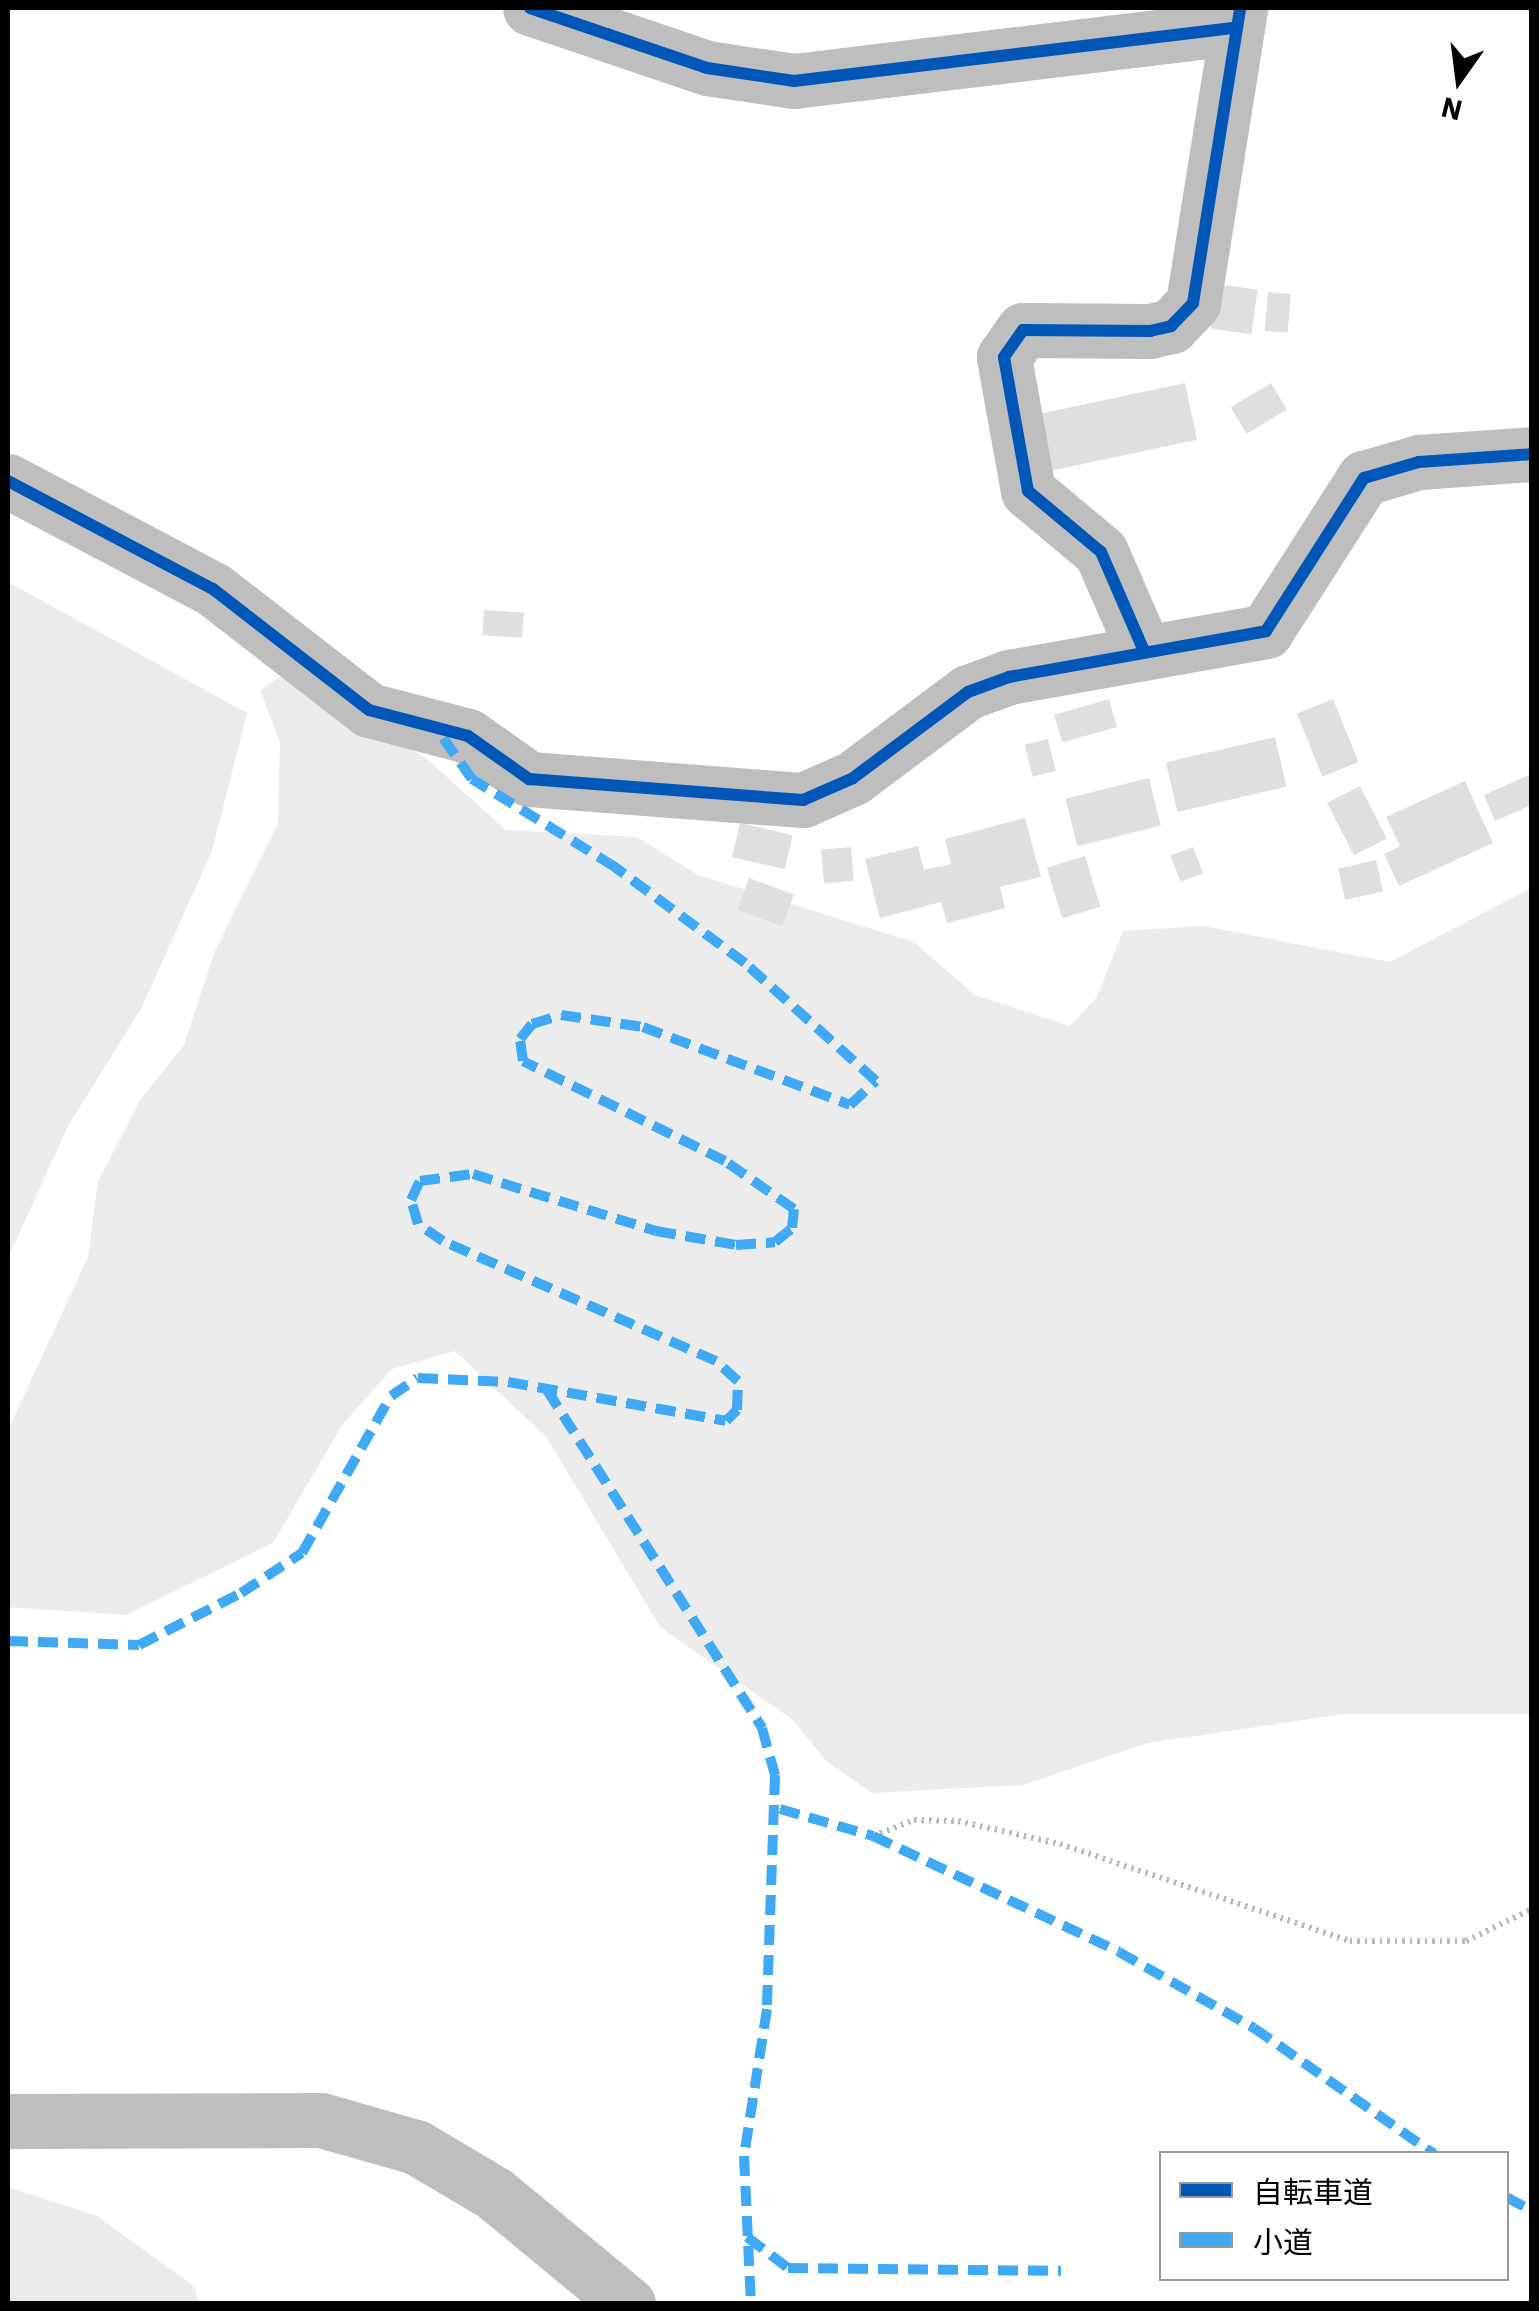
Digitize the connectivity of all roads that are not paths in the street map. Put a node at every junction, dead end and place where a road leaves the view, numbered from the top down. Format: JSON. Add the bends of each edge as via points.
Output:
{"nodes":[{"id":1,"x":530,"y":8,"type":"edge"},
{"id":2,"x":1238,"y":17,"type":"edge"},
{"id":3,"x":1532,"y":454,"type":"edge"},
{"id":4,"x":8,"y":481,"type":"edge"},
{"id":5,"x":1144,"y":651,"type":"junction"},
{"id":6,"x":8,"y":2121,"type":"edge"},
{"id":7,"x":628,"y":2304,"type":"edge"}],
"edges":[{"from":1,"to":2,"type":"street","via":[[707,68],[794,81]]},
{"from":2,"to":5,"type":"street","via":[[1193,304],[1171,326],[1150,331],[1023,330],[1004,357],[1028,491],[1101,552]]},
{"from":3,"to":5,"type":"street","via":[[1419,462],[1364,478],[1266,631]]},
{"from":4,"to":5,"type":"street","via":[[214,590],[369,710],[468,736],[529,778],[558,785],[820,797],[968,692]]},
{"from":6,"to":7,"type":"street","via":[[321,2120],[416,2147],[496,2194]]}]}
